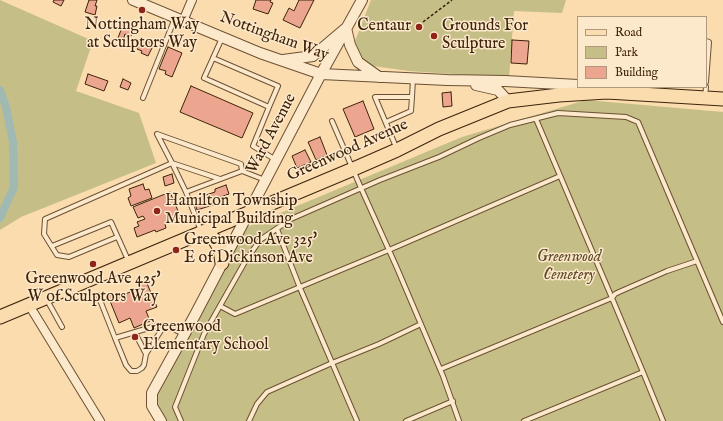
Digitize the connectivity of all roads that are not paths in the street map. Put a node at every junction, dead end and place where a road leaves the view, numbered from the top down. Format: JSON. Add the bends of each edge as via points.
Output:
{"nodes":[{"id":1,"x":133,"y":0,"type":"edge"},
{"id":2,"x":192,"y":0,"type":"edge"},
{"id":3,"x":362,"y":0,"type":"edge"},
{"id":4,"x":179,"y":19,"type":"junction"},
{"id":5,"x":346,"y":28,"type":"junction"},
{"id":6,"x":222,"y":38,"type":"junction"},
{"id":7,"x":707,"y":41,"type":"edge"},
{"id":8,"x":213,"y":58,"type":"junction"},
{"id":9,"x":280,"y":60,"type":"junction"},
{"id":10,"x":707,"y":69,"type":"edge"},
{"id":11,"x":321,"y":74,"type":"junction"},
{"id":12,"x":379,"y":77,"type":"junction"},
{"id":13,"x":413,"y":78,"type":"junction"},
{"id":14,"x":446,"y":80,"type":"junction"},
{"id":15,"x":577,"y":85,"type":"edge"},
{"id":16,"x":604,"y":89,"type":"edge"},
{"id":17,"x":705,"y":92,"type":"edge"},
{"id":18,"x":412,"y":97,"type":"junction"},
{"id":19,"x":143,"y":98,"type":"dead end"},
{"id":20,"x":723,"y":99,"type":"edge"},
{"id":21,"x":508,"y":101,"type":"junction"},
{"id":22,"x":269,"y":106,"type":"junction"},
{"id":23,"x":536,"y":119,"type":"junction"},
{"id":24,"x":332,"y":121,"type":"dead end"},
{"id":25,"x":386,"y":122,"type":"junction"},
{"id":26,"x":397,"y":150,"type":"junction"},
{"id":27,"x":276,"y":160,"type":"junction"},
{"id":28,"x":172,"y":163,"type":"junction"},
{"id":29,"x":353,"y":169,"type":"junction"},
{"id":30,"x":242,"y":171,"type":"junction"},
{"id":31,"x":560,"y":176,"type":"junction"},
{"id":32,"x":220,"y":179,"type":"junction"},
{"id":33,"x":265,"y":180,"type":"junction"},
{"id":34,"x":361,"y":188,"type":"junction"},
{"id":35,"x":186,"y":192,"type":"junction"},
{"id":36,"x":247,"y":214,"type":"junction"},
{"id":37,"x":277,"y":229,"type":"junction"},
{"id":38,"x":202,"y":233,"type":"junction"},
{"id":39,"x":117,"y":237,"type":"junction"},
{"id":40,"x":52,"y":246,"type":"junction"},
{"id":41,"x":389,"y":250,"type":"junction"},
{"id":42,"x":697,"y":261,"type":"junction"},
{"id":43,"x":130,"y":263,"type":"junction"},
{"id":44,"x":222,"y":263,"type":"junction"},
{"id":45,"x":300,"y":288,"type":"junction"},
{"id":46,"x":98,"y":295,"type":"dead end"},
{"id":47,"x":46,"y":298,"type":"junction"},
{"id":48,"x":612,"y":298,"type":"junction"},
{"id":49,"x":29,"y":305,"type":"junction"},
{"id":50,"x":220,"y":306,"type":"junction"},
{"id":51,"x":0,"y":317,"type":"edge"},
{"id":52,"x":723,"y":322,"type":"edge"},
{"id":53,"x":421,"y":324,"type":"junction"},
{"id":54,"x":164,"y":326,"type":"junction"},
{"id":55,"x":62,"y":327,"type":"dead end"},
{"id":56,"x":135,"y":334,"type":"junction"},
{"id":57,"x":185,"y":334,"type":"junction"},
{"id":58,"x":115,"y":338,"type":"junction"},
{"id":59,"x":146,"y":354,"type":"junction"},
{"id":60,"x":332,"y":363,"type":"junction"},
{"id":61,"x":441,"y":369,"type":"junction"},
{"id":62,"x":643,"y":372,"type":"junction"},
{"id":63,"x":452,"y":401,"type":"junction"},
{"id":64,"x":100,"y":421,"type":"edge"},
{"id":65,"x":161,"y":421,"type":"edge"},
{"id":66,"x":180,"y":421,"type":"edge"},
{"id":67,"x":249,"y":421,"type":"edge"},
{"id":68,"x":357,"y":421,"type":"edge"},
{"id":69,"x":406,"y":421,"type":"edge"},
{"id":70,"x":459,"y":421,"type":"edge"},
{"id":71,"x":524,"y":421,"type":"edge"},
{"id":72,"x":663,"y":421,"type":"edge"}],
"edges":[{"from":1,"to":4,"type":"street","name":"Nottingham Way"},
{"from":2,"to":4,"type":"street"},
{"from":3,"to":5,"type":"street","name":"Ward Avenue"},
{"from":4,"to":6,"type":"street","name":"Nottingham Way"},
{"from":4,"to":19,"type":"lane"},
{"from":5,"to":9,"type":"street","via":[[313,56]]},
{"from":5,"to":11,"type":"street","name":"Ward Avenue"},
{"from":5,"to":12,"type":"street","via":[[358,62]]},
{"from":6,"to":8,"type":"lane"},
{"from":6,"to":9,"type":"street","name":"Nottingham Way"},
{"from":7,"to":10,"type":"lane"},
{"from":8,"to":22,"type":"lane","via":[[204,78]]},
{"from":8,"to":22,"type":"lane","via":[[278,86]]},
{"from":9,"to":11,"type":"street","name":"Nottingham Way"},
{"from":11,"to":12,"type":"street","name":"Nottingham Way"},
{"from":11,"to":27,"type":"street","name":"Ward Avenue"},
{"from":12,"to":13,"type":"street","name":"Nottingham Way"},
{"from":13,"to":14,"type":"street","name":"Nottingham Way"},
{"from":13,"to":18,"type":"lane"},
{"from":14,"to":15,"type":"street","name":"Nottingham Way","via":[[505,80]]},
{"from":14,"to":21,"type":"street","via":[[498,90]]},
{"from":16,"to":17,"type":"main road","via":[[663,94]]},
{"from":16,"to":21,"type":"main road","name":"Greenwood Avenue"},
{"from":17,"to":20,"type":"main road"},
{"from":18,"to":25,"type":"lane","via":[[411,111]]},
{"from":18,"to":25,"type":"lane","via":[[375,97]]},
{"from":21,"to":26,"type":"main road","name":"Greenwood Avenue","via":[[439,128]]},
{"from":22,"to":27,"type":"lane","via":[[253,146]]},
{"from":23,"to":31,"type":"lane"},
{"from":23,"to":34,"type":"lane","via":[[510,125]]},
{"from":23,"to":42,"type":"lane","via":[[558,113],[626,117],[638,122]]},
{"from":24,"to":29,"type":"lane"},
{"from":25,"to":26,"type":"lane"},
{"from":26,"to":29,"type":"main road","name":"Greenwood Avenue"},
{"from":27,"to":33,"type":"street","name":"Ward Avenue"},
{"from":28,"to":30,"type":"lane","via":[[157,134],[241,164]]},
{"from":28,"to":32,"type":"lane"},
{"from":28,"to":35,"type":"lane"},
{"from":28,"to":40,"type":"lane","via":[[45,219],[44,234]]},
{"from":29,"to":34,"type":"lane"},
{"from":29,"to":36,"type":"main road","name":"Greenwood Avenue"},
{"from":30,"to":32,"type":"lane"},
{"from":30,"to":33,"type":"lane"},
{"from":31,"to":41,"type":"lane"},
{"from":31,"to":48,"type":"lane"},
{"from":32,"to":35,"type":"lane"},
{"from":33,"to":36,"type":"street","name":"Ward Avenue"},
{"from":34,"to":37,"type":"lane","via":[[291,219]]},
{"from":34,"to":41,"type":"lane"},
{"from":35,"to":38,"type":"lane"},
{"from":36,"to":38,"type":"main road","name":"Greenwood Avenue"},
{"from":36,"to":44,"type":"street","name":"Ward Avenue"},
{"from":37,"to":45,"type":"lane"},
{"from":37,"to":50,"type":"lane","via":[[260,240]]},
{"from":38,"to":43,"type":"main road","name":"Greenwood Avenue"},
{"from":38,"to":44,"type":"main road","via":[[214,239],[220,249]]},
{"from":39,"to":40,"type":"lane","via":[[69,257],[58,255]]},
{"from":39,"to":40,"type":"lane","via":[[111,222]]},
{"from":39,"to":43,"type":"lane"},
{"from":41,"to":45,"type":"lane"},
{"from":41,"to":53,"type":"lane"},
{"from":42,"to":48,"type":"lane","via":[[667,271],[619,292]]},
{"from":42,"to":52,"type":"lane"},
{"from":43,"to":47,"type":"main road","name":"Greenwood Avenue"},
{"from":44,"to":57,"type":"street","name":"Ward Avenue"},
{"from":45,"to":50,"type":"lane","via":[[235,314]]},
{"from":45,"to":60,"type":"lane"},
{"from":46,"to":58,"type":"lane"},
{"from":47,"to":49,"type":"main road","name":"Greenwood Avenue"},
{"from":47,"to":55,"type":"lane"},
{"from":48,"to":61,"type":"lane"},
{"from":48,"to":62,"type":"lane"},
{"from":49,"to":51,"type":"main road","name":"Greenwood Avenue"},
{"from":49,"to":64,"type":"street"},
{"from":50,"to":66,"type":"lane","via":[[204,334],[175,407]]},
{"from":53,"to":60,"type":"lane"},
{"from":53,"to":61,"type":"lane"},
{"from":54,"to":56,"type":"lane","via":[[156,326]]},
{"from":54,"to":57,"type":"lane"},
{"from":54,"to":59,"type":"lane"},
{"from":56,"to":58,"type":"lane"},
{"from":56,"to":59,"type":"lane"},
{"from":57,"to":65,"type":"street","name":"Ward Avenue","via":[[152,393],[152,406]]},
{"from":58,"to":59,"type":"lane","via":[[131,371],[142,368]]},
{"from":60,"to":67,"type":"lane","via":[[267,392],[257,404]]},
{"from":60,"to":68,"type":"lane"},
{"from":61,"to":63,"type":"lane"},
{"from":62,"to":71,"type":"lane"},
{"from":62,"to":72,"type":"lane"},
{"from":63,"to":69,"type":"lane"},
{"from":63,"to":70,"type":"lane"}]}
